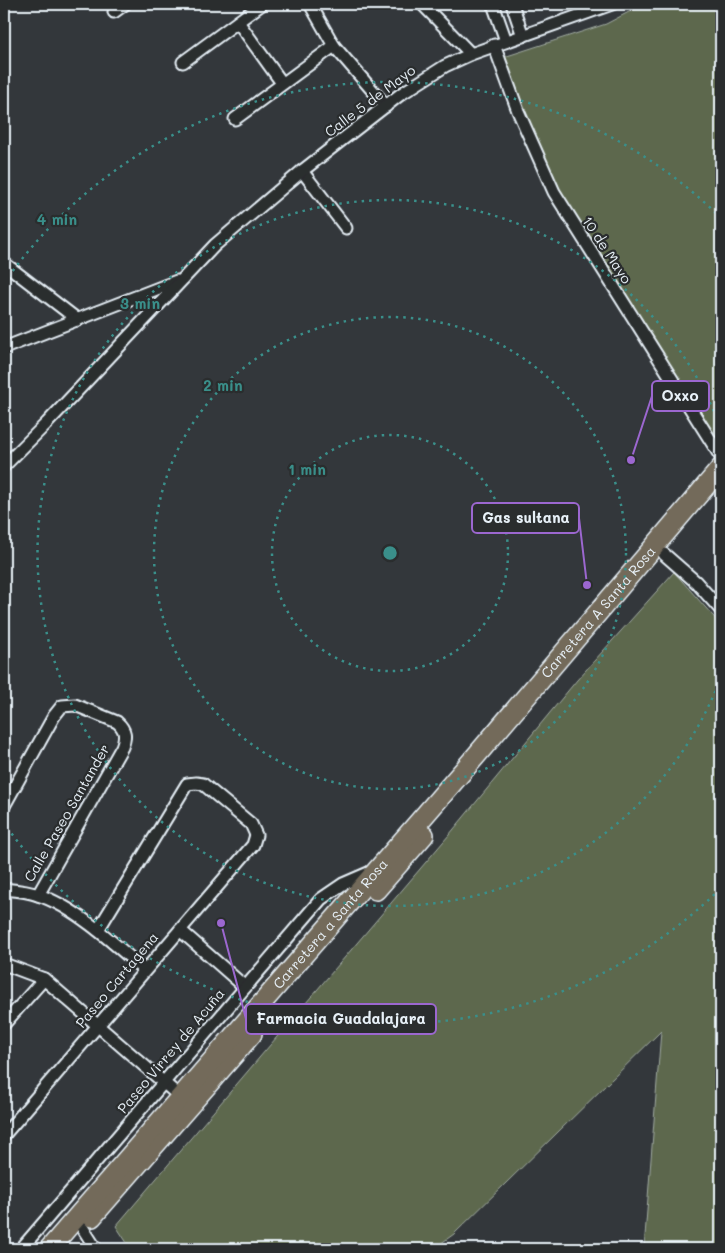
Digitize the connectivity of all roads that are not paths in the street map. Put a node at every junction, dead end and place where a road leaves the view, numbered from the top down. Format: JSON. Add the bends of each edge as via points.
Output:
{"nodes":[{"id":1,"x":125,"y":4,"type":"edge"},
{"id":2,"x":262,"y":4,"type":"edge"},
{"id":3,"x":310,"y":4,"type":"edge"},
{"id":4,"x":422,"y":4,"type":"edge"},
{"id":5,"x":493,"y":4,"type":"edge"},
{"id":6,"x":512,"y":4,"type":"edge"},
{"id":7,"x":612,"y":4,"type":"edge"},
{"id":8,"x":114,"y":12,"type":"dead end"},
{"id":9,"x":238,"y":22,"type":"junction"},
{"id":10,"x":522,"y":36,"type":"junction"},
{"id":11,"x":506,"y":41,"type":"junction"},
{"id":12,"x":494,"y":45,"type":"junction"},
{"id":13,"x":334,"y":46,"type":"junction"},
{"id":14,"x":471,"y":54,"type":"junction"},
{"id":15,"x":183,"y":62,"type":"dead end"},
{"id":16,"x":282,"y":83,"type":"junction"},
{"id":17,"x":386,"y":106,"type":"junction"},
{"id":18,"x":236,"y":119,"type":"dead end"},
{"id":19,"x":302,"y":171,"type":"junction"},
{"id":20,"x":346,"y":228,"type":"dead end"},
{"id":21,"x":4,"y":263,"type":"edge"},
{"id":22,"x":181,"y":279,"type":"junction"},
{"id":23,"x":78,"y":320,"type":"junction"},
{"id":24,"x":4,"y":348,"type":"edge"},
{"id":25,"x":721,"y":457,"type":"edge"},
{"id":26,"x":4,"y":466,"type":"edge"},
{"id":27,"x":721,"y":468,"type":"edge"},
{"id":28,"x":721,"y":486,"type":"edge"},
{"id":29,"x":664,"y":554,"type":"junction"},
{"id":30,"x":721,"y":610,"type":"edge"},
{"id":31,"x":479,"y":760,"type":"junction"},
{"id":32,"x":4,"y":806,"type":"edge"},
{"id":33,"x":378,"y":869,"type":"junction"},
{"id":34,"x":4,"y":889,"type":"edge"},
{"id":35,"x":38,"y":895,"type":"junction"},
{"id":36,"x":98,"y":930,"type":"junction"},
{"id":37,"x":180,"y":930,"type":"junction"},
{"id":38,"x":4,"y":964,"type":"edge"},
{"id":39,"x":144,"y":970,"type":"junction"},
{"id":40,"x":44,"y":978,"type":"junction"},
{"id":41,"x":245,"y":987,"type":"junction"},
{"id":42,"x":4,"y":1024,"type":"edge"},
{"id":43,"x":99,"y":1026,"type":"junction"},
{"id":44,"x":164,"y":1083,"type":"junction"},
{"id":45,"x":185,"y":1101,"type":"junction"},
{"id":46,"x":4,"y":1135,"type":"edge"},
{"id":47,"x":85,"y":1174,"type":"junction"},
{"id":48,"x":102,"y":1187,"type":"junction"},
{"id":49,"x":82,"y":1227,"type":"junction"},
{"id":50,"x":21,"y":1249,"type":"edge"},
{"id":51,"x":49,"y":1249,"type":"edge"},
{"id":52,"x":63,"y":1249,"type":"edge"},
{"id":53,"x":96,"y":1249,"type":"edge"}],
"edges":[{"from":1,"to":8,"type":"street"},
{"from":2,"to":9,"type":"street"},
{"from":3,"to":13,"type":"street"},
{"from":4,"to":14,"type":"street"},
{"from":5,"to":11,"type":"street"},
{"from":6,"to":10,"type":"street"},
{"from":7,"to":10,"type":"street","name":"Calle 5 de Mayo"},
{"from":9,"to":15,"type":"street"},
{"from":9,"to":16,"type":"street"},
{"from":10,"to":11,"type":"street","name":"Calle 5 de Mayo"},
{"from":11,"to":12,"type":"street","name":"Calle 5 de Mayo"},
{"from":12,"to":14,"type":"street","name":"Calle 5 de Mayo"},
{"from":12,"to":25,"type":"street","name":"10 de Mayo","via":[[518,111],[554,192]]},
{"from":13,"to":16,"type":"street"},
{"from":13,"to":17,"type":"street"},
{"from":14,"to":17,"type":"street","name":"Calle 5 de Mayo","via":[[420,81]]},
{"from":16,"to":18,"type":"street"},
{"from":17,"to":19,"type":"street","name":"Calle 5 de Mayo"},
{"from":19,"to":20,"type":"street"},
{"from":19,"to":22,"type":"street","name":"Calle 5 de Mayo","via":[[215,245]]},
{"from":21,"to":23,"type":"street"},
{"from":22,"to":23,"type":"street"},
{"from":22,"to":26,"type":"street","name":"Calle 5 de Mayo"},
{"from":23,"to":24,"type":"street"},
{"from":27,"to":31,"type":"main road","name":"Carretera A Santa Rosa"},
{"from":28,"to":29,"type":"main road","name":"Carretera A Santa Rosa"},
{"from":29,"to":30,"type":"street"},
{"from":29,"to":31,"type":"main road","name":"Carretera A Santa Rosa"},
{"from":31,"to":33,"type":"main road","name":"Carretera a Santa Rosa"},
{"from":31,"to":45,"type":"main road","name":"Carretera a Santa Rosa","via":[[404,859]]},
{"from":32,"to":35,"type":"street","name":"Calle Paseo Santander","via":[[62,706],[75,705],[117,722],[125,733],[122,746]]},
{"from":33,"to":41,"type":"street","name":"Paseo Virrey de Acuña","via":[[343,884],[321,899]]},
{"from":33,"to":45,"type":"main road","name":"Carretera a Santa Rosa"},
{"from":34,"to":35,"type":"street"},
{"from":35,"to":36,"type":"street"},
{"from":36,"to":37,"type":"street","name":"Paseo Cartagena","via":[[178,796],[187,784],[202,784],[251,824],[256,835],[254,845]]},
{"from":36,"to":39,"type":"street"},
{"from":37,"to":39,"type":"street","name":"Paseo Cartagena"},
{"from":37,"to":41,"type":"street"},
{"from":38,"to":40,"type":"street"},
{"from":39,"to":43,"type":"street","name":"Paseo Cartagena"},
{"from":40,"to":42,"type":"street"},
{"from":40,"to":43,"type":"street"},
{"from":41,"to":44,"type":"street","name":"Paseo Virrey de Acuña"},
{"from":43,"to":44,"type":"street"},
{"from":43,"to":46,"type":"street","name":"Paseo Cartagena"},
{"from":44,"to":45,"type":"street"},
{"from":44,"to":47,"type":"street","name":"Paseo Virrey de Acuña"},
{"from":45,"to":48,"type":"main road","name":"Carretera a Santa Rosa"},
{"from":45,"to":49,"type":"main road","name":"Carretera a Santa Rosa"},
{"from":47,"to":48,"type":"street"},
{"from":47,"to":50,"type":"street","name":"Paseo Virrey de Acuña"},
{"from":48,"to":51,"type":"main road","name":"Carretera a Santa Rosa"},
{"from":49,"to":52,"type":"main road","name":"Carretera a Santa Rosa"},
{"from":49,"to":53,"type":"street"}]}
